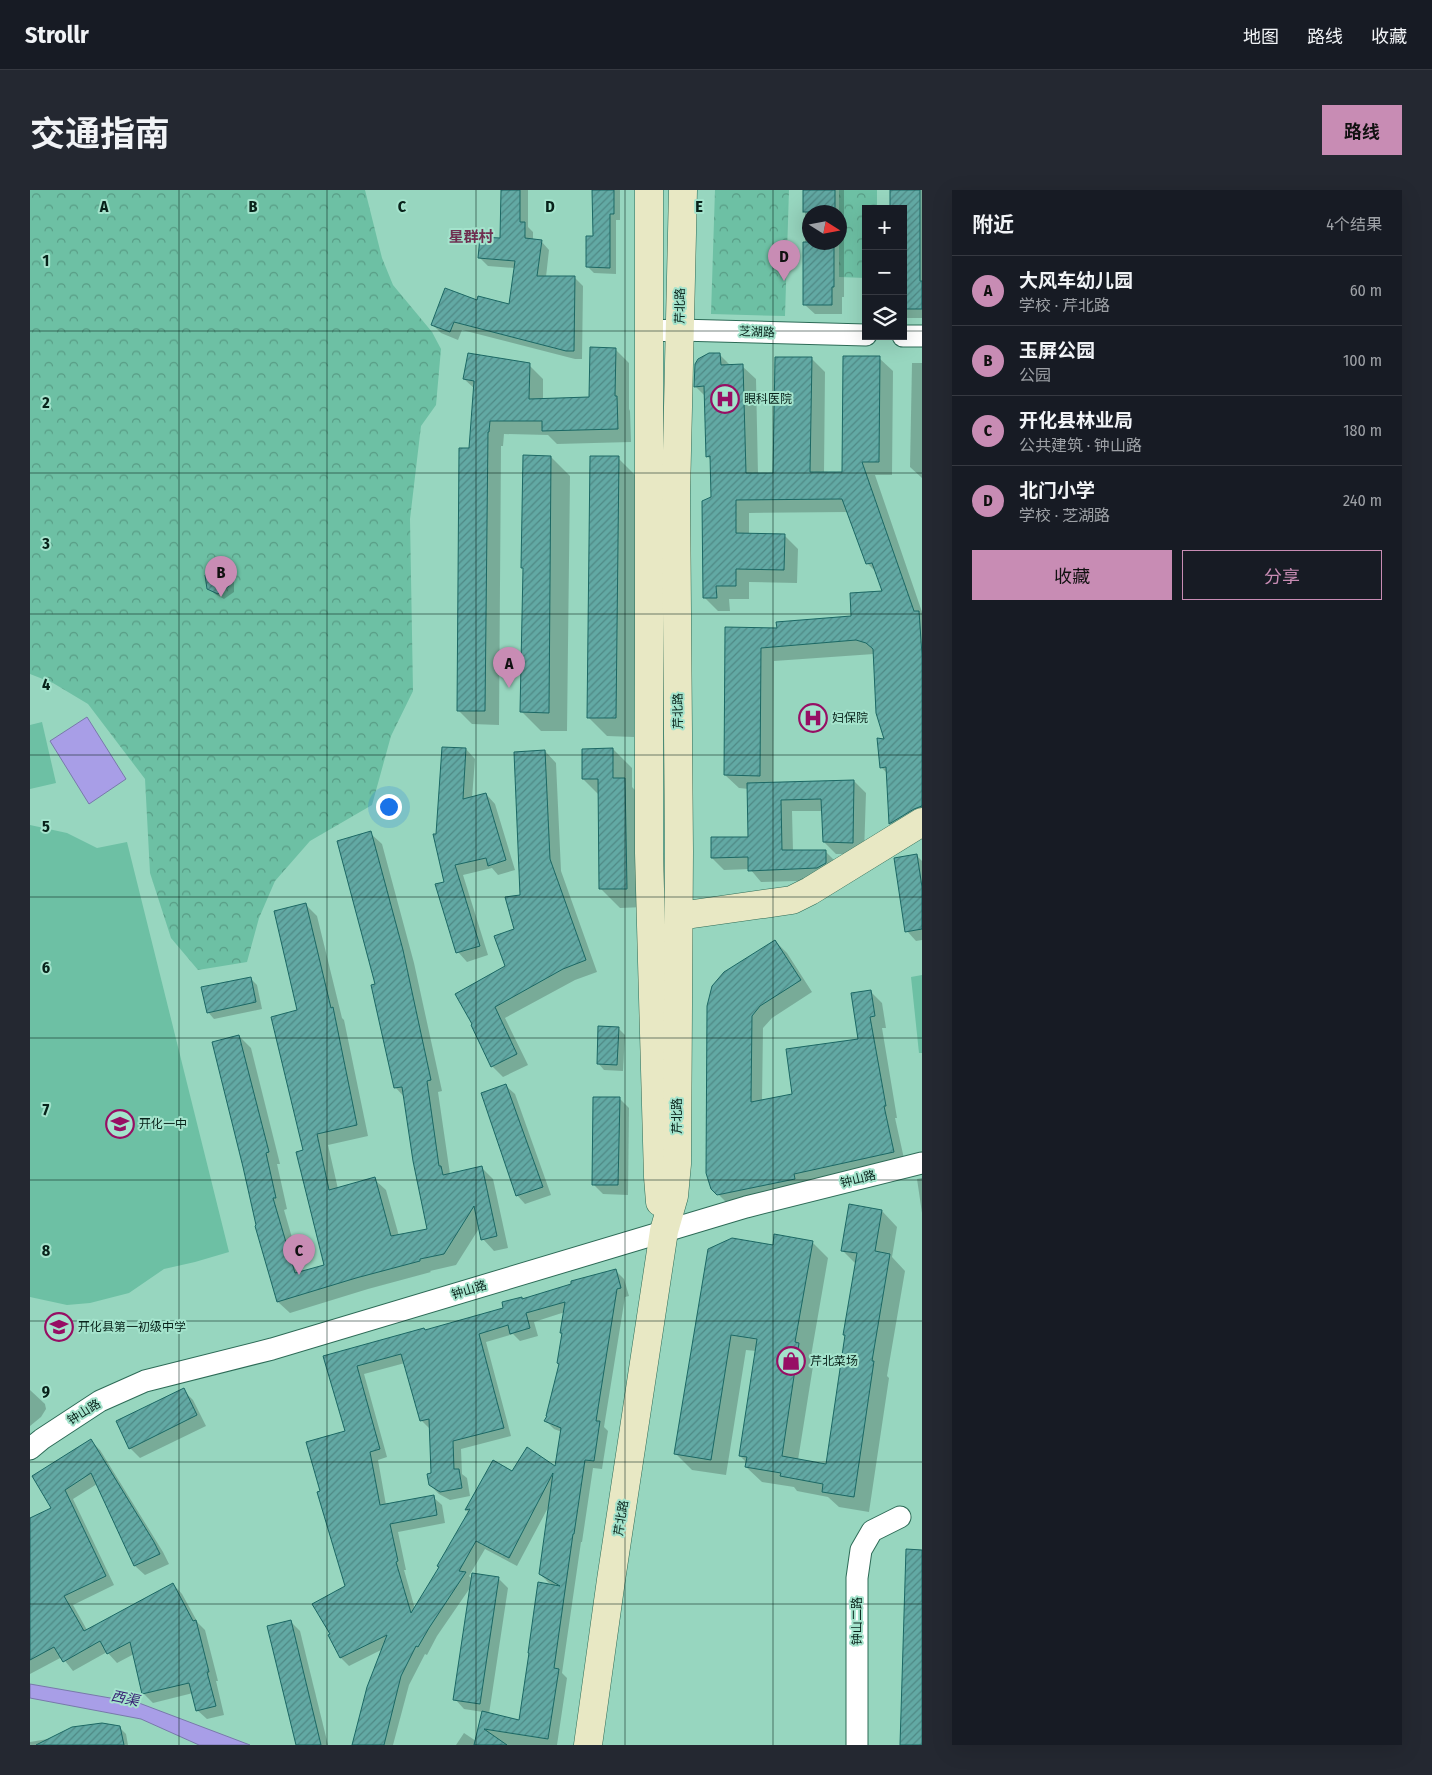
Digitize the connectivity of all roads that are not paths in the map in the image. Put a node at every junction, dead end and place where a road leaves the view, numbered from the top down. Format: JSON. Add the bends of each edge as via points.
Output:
{"nodes":[{"id":1,"x":649,"y":190,"type":"edge"},
{"id":2,"x":683,"y":190,"type":"edge"},
{"id":3,"x":648,"y":330,"type":"junction"},
{"id":4,"x":679,"y":330,"type":"junction"},
{"id":5,"x":862,"y":335,"type":"edge"},
{"id":6,"x":907,"y":336,"type":"edge"},
{"id":7,"x":922,"y":336,"type":"edge"},
{"id":8,"x":922,"y":822,"type":"edge"},
{"id":9,"x":679,"y":852,"type":"junction"},
{"id":10,"x":649,"y":853,"type":"junction"},
{"id":11,"x":679,"y":916,"type":"junction"},
{"id":12,"x":922,"y":1162,"type":"edge"},
{"id":13,"x":664,"y":1231,"type":"junction"},
{"id":14,"x":30,"y":1449,"type":"edge"},
{"id":15,"x":900,"y":1517,"type":"dead end"},
{"id":16,"x":588,"y":1745,"type":"edge"},
{"id":17,"x":857,"y":1745,"type":"edge"}],
"edges":[{"from":1,"to":3,"type":"main road","name":"芹北路"},
{"from":2,"to":4,"type":"main road","name":"芹北路"},
{"from":3,"to":4,"type":"street","name":"芝湖路"},
{"from":3,"to":10,"type":"main road","name":"芹北路"},
{"from":4,"to":5,"type":"street","name":"芝湖路"},
{"from":4,"to":9,"type":"main road","name":"芹北路","via":[[676,494]]},
{"from":6,"to":7,"type":"street"},
{"from":8,"to":11,"type":"main road","via":[[792,900]]},
{"from":9,"to":10,"type":"main road"},
{"from":9,"to":11,"type":"main road","name":"芹北路"},
{"from":10,"to":13,"type":"main road","name":"芹北路","via":[[658,1194]]},
{"from":11,"to":13,"type":"main road","name":"芹北路","via":[[677,1164],[674,1196]]},
{"from":12,"to":13,"type":"street","name":"钟山路"},
{"from":13,"to":14,"type":"street","name":"钟山路","via":[[272,1350],[145,1381],[100,1401]]},
{"from":13,"to":16,"type":"main road","name":"芹北路"},
{"from":15,"to":17,"type":"street","name":"钟山二路","via":[[872,1530],[861,1550],[857,1578]]}]}
